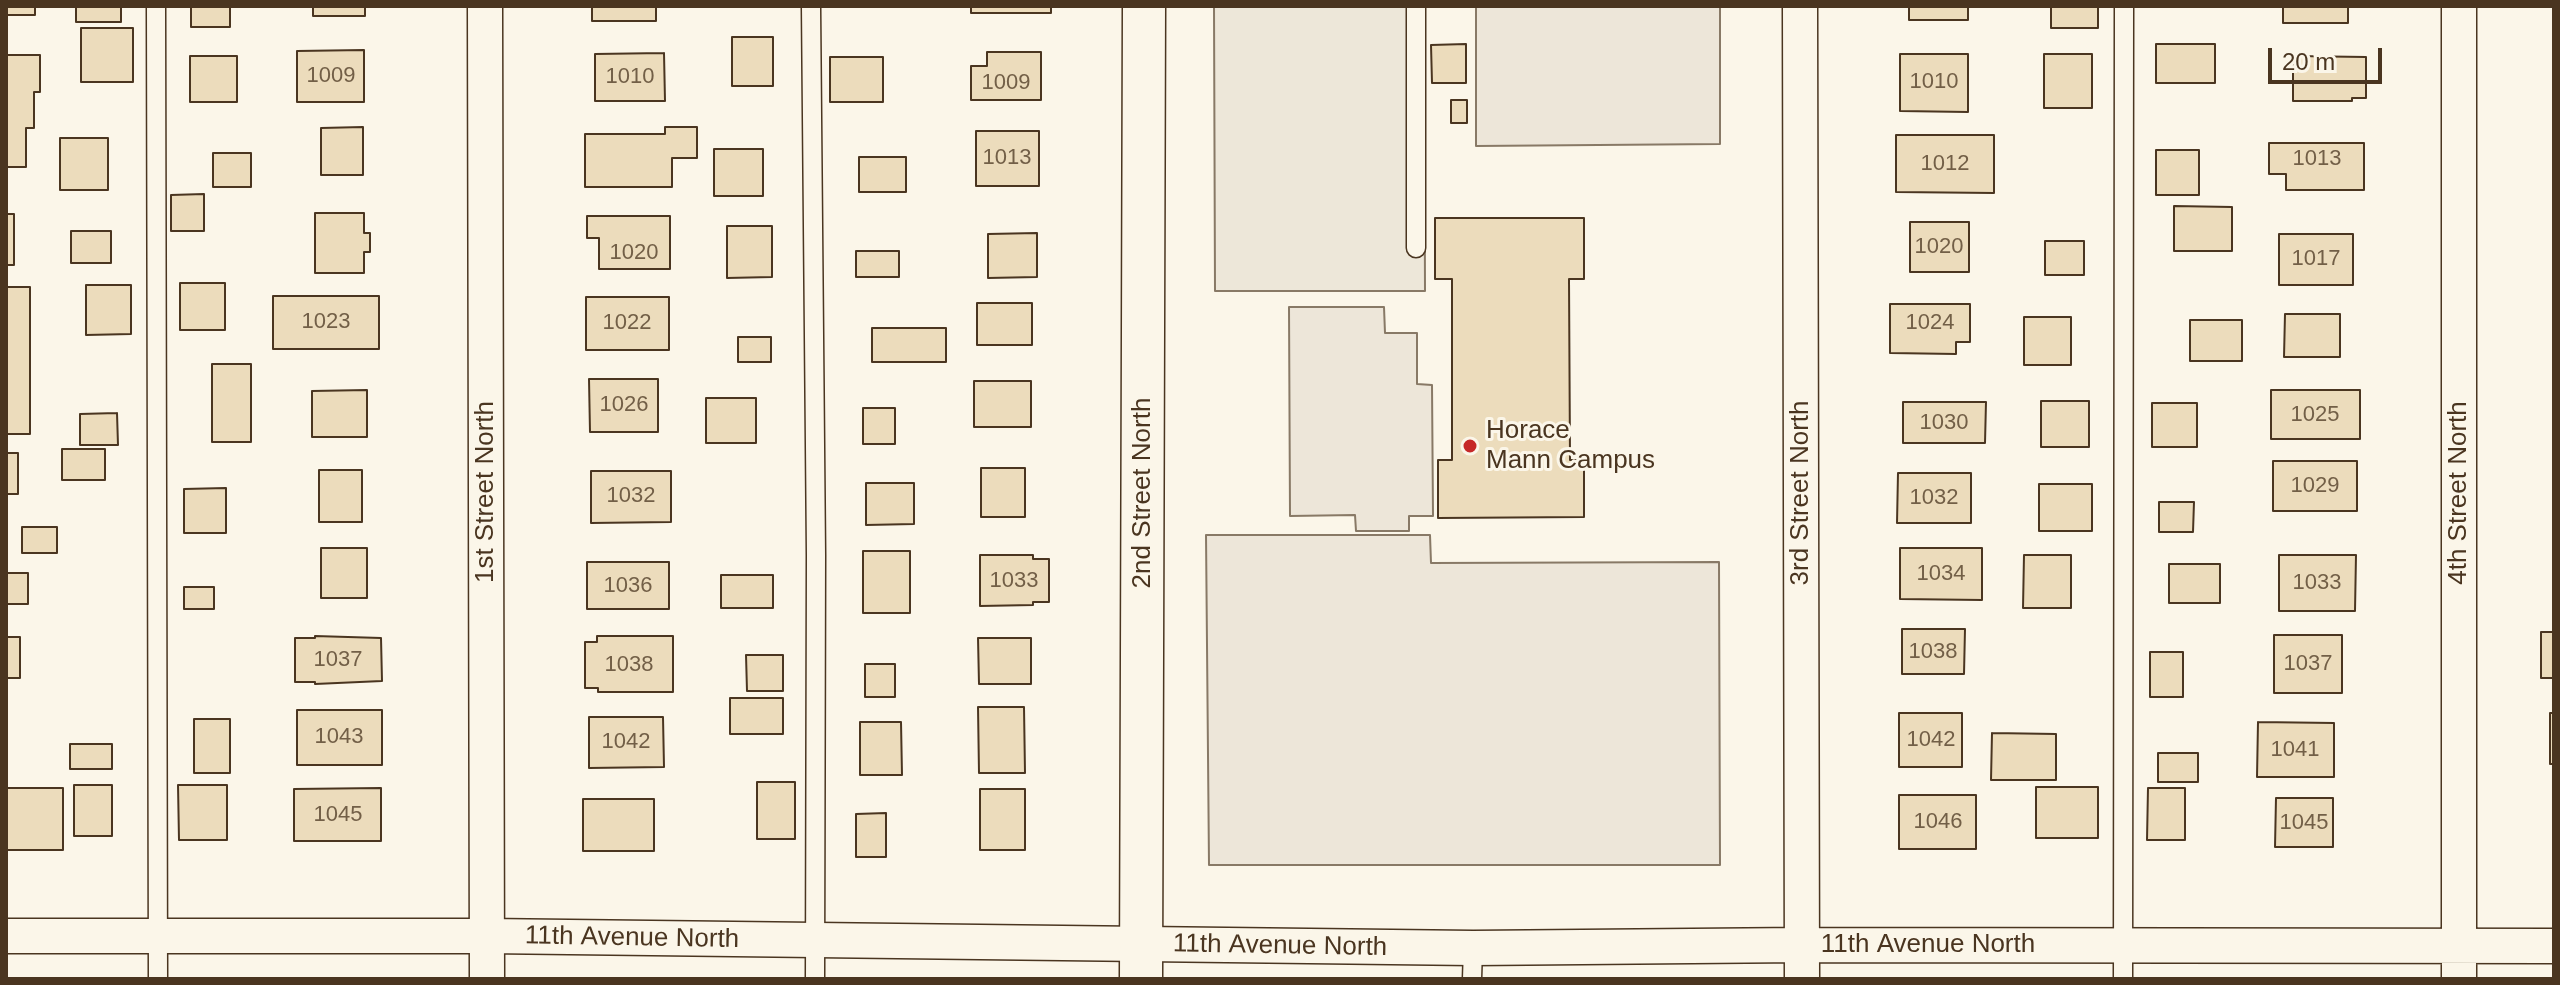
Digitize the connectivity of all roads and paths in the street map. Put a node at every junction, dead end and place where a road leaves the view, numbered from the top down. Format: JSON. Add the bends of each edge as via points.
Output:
{"nodes":[{"id":1,"x":156,"y":6,"type":"edge"},
{"id":2,"x":485,"y":6,"type":"edge"},
{"id":3,"x":811,"y":6,"type":"edge"},
{"id":4,"x":1144,"y":6,"type":"edge"},
{"id":5,"x":1416,"y":6,"type":"edge"},
{"id":6,"x":1800,"y":6,"type":"edge"},
{"id":7,"x":2124,"y":6,"type":"edge"},
{"id":8,"x":2459,"y":6,"type":"edge"},
{"id":9,"x":1416,"y":248,"type":"dead end"},
{"id":10,"x":6,"y":936,"type":"edge"},
{"id":11,"x":158,"y":936,"type":"junction"},
{"id":12,"x":487,"y":936,"type":"junction"},
{"id":13,"x":815,"y":942,"type":"junction"},
{"id":14,"x":1801,"y":945,"type":"junction"},
{"id":15,"x":2554,"y":946,"type":"edge"},
{"id":16,"x":1141,"y":962,"type":"edge"},
{"id":17,"x":2123,"y":962,"type":"edge"},
{"id":18,"x":2460,"y":962,"type":"edge"},
{"id":19,"x":1472,"y":964,"type":"edge"},
{"id":20,"x":158,"y":979,"type":"edge"},
{"id":21,"x":487,"y":979,"type":"edge"},
{"id":22,"x":815,"y":979,"type":"edge"},
{"id":23,"x":1802,"y":979,"type":"edge"}],
"edges":[{"from":1,"to":11,"type":"lane"},
{"from":2,"to":12,"type":"street","name":"1st Street North"},
{"from":3,"to":13,"type":"lane"},
{"from":4,"to":16,"type":"street","name":"2nd Street North"},
{"from":5,"to":9,"type":"lane"},
{"from":6,"to":14,"type":"street","name":"3rd Street North"},
{"from":7,"to":17,"type":"lane"},
{"from":8,"to":18,"type":"street","name":"4th Street North"},
{"from":10,"to":11,"type":"street","name":"11th Avenue North"},
{"from":11,"to":12,"type":"street","name":"11th Avenue North"},
{"from":11,"to":20,"type":"lane"},
{"from":12,"to":13,"type":"street","name":"11th Avenue North"},
{"from":12,"to":21,"type":"street","name":"1st Street North"},
{"from":13,"to":16,"type":"street","name":"11th Avenue North"},
{"from":13,"to":22,"type":"lane"},
{"from":14,"to":17,"type":"street","name":"11th Avenue North"},
{"from":14,"to":19,"type":"street","name":"11th Avenue North"},
{"from":14,"to":23,"type":"street","name":"3rd Street North"},
{"from":15,"to":18,"type":"street","name":"11th Avenue North"},
{"from":16,"to":19,"type":"street","name":"11th Avenue North"},
{"from":17,"to":18,"type":"street","name":"11th Avenue North"}]}
